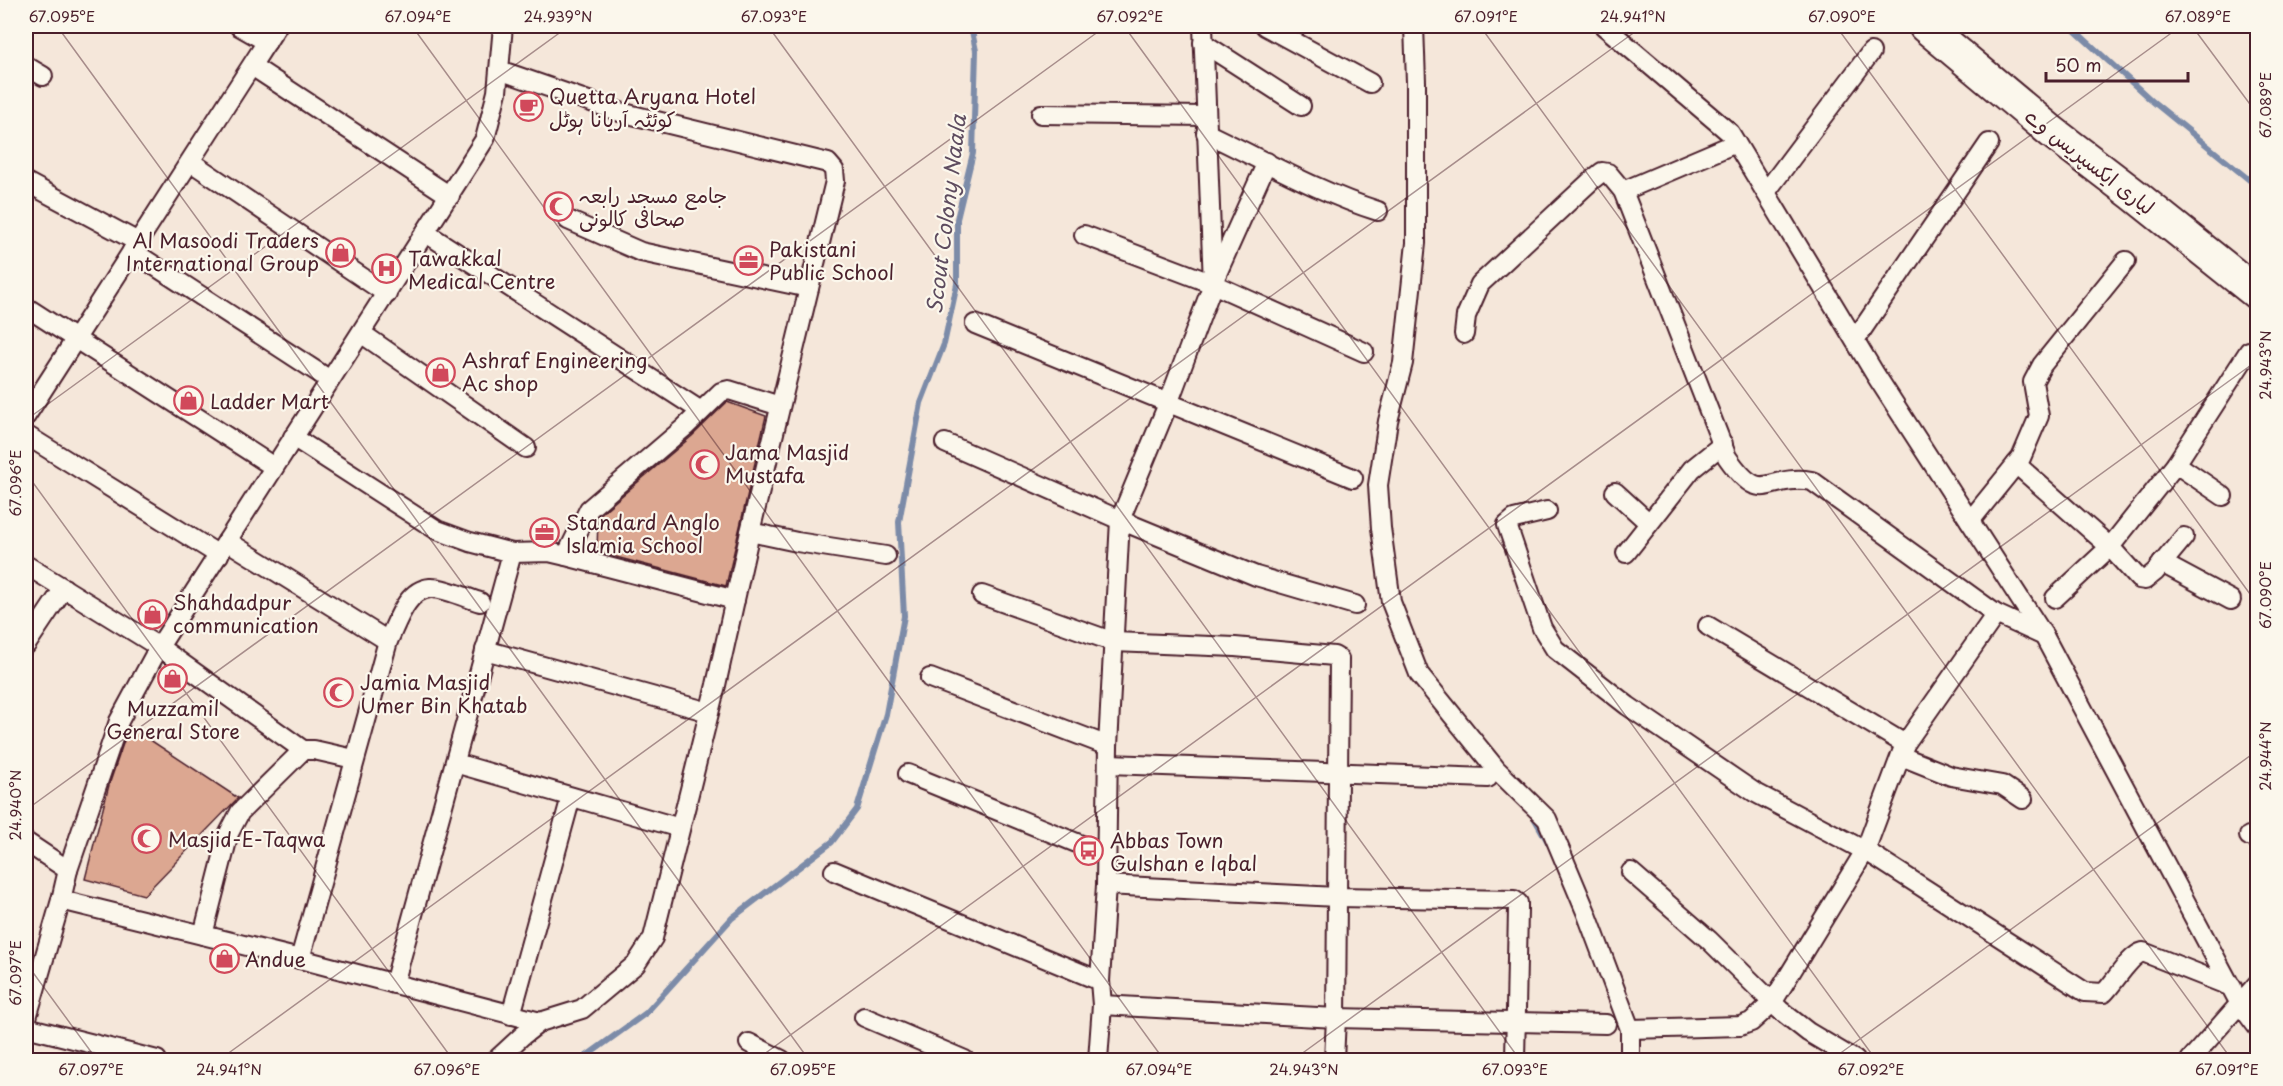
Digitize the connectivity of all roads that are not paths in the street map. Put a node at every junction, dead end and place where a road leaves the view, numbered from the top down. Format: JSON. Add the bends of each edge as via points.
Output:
{"nodes":[{"id":1,"x":238,"y":26,"type":"edge"},
{"id":2,"x":277,"y":26,"type":"edge"},
{"id":3,"x":503,"y":26,"type":"edge"},
{"id":4,"x":1265,"y":26,"type":"edge"},
{"id":5,"x":1414,"y":26,"type":"edge"},
{"id":6,"x":1604,"y":26,"type":"edge"},
{"id":7,"x":1925,"y":26,"type":"edge"},
{"id":8,"x":1203,"y":34,"type":"edge"},
{"id":9,"x":267,"y":42,"type":"junction"},
{"id":10,"x":1871,"y":52,"type":"dead end"},
{"id":11,"x":26,"y":66,"type":"edge"},
{"id":12,"x":252,"y":66,"type":"junction"},
{"id":13,"x":499,"y":70,"type":"junction"},
{"id":14,"x":43,"y":76,"type":"dead end"},
{"id":15,"x":1370,"y":83,"type":"dead end"},
{"id":16,"x":1301,"y":106,"type":"dead end"},
{"id":17,"x":1041,"y":114,"type":"dead end"},
{"id":18,"x":1206,"y":125,"type":"junction"},
{"id":19,"x":1736,"y":143,"type":"junction"},
{"id":20,"x":1989,"y":143,"type":"dead end"},
{"id":21,"x":190,"y":162,"type":"junction"},
{"id":22,"x":1267,"y":162,"type":"junction"},
{"id":23,"x":26,"y":183,"type":"edge"},
{"id":24,"x":1623,"y":191,"type":"junction"},
{"id":25,"x":1766,"y":192,"type":"junction"},
{"id":26,"x":450,"y":196,"type":"junction"},
{"id":27,"x":1378,"y":211,"type":"dead end"},
{"id":28,"x":568,"y":220,"type":"dead end"},
{"id":29,"x":426,"y":233,"type":"junction"},
{"id":30,"x":1084,"y":235,"type":"dead end"},
{"id":31,"x":135,"y":247,"type":"junction"},
{"id":32,"x":2126,"y":261,"type":"dead end"},
{"id":33,"x":1213,"y":284,"type":"junction"},
{"id":34,"x":809,"y":288,"type":"junction"},
{"id":35,"x":387,"y":294,"type":"junction"},
{"id":36,"x":2258,"y":294,"type":"edge"},
{"id":37,"x":26,"y":308,"type":"edge"},
{"id":38,"x":975,"y":324,"type":"dead end"},
{"id":39,"x":362,"y":333,"type":"junction"},
{"id":40,"x":1464,"y":334,"type":"dead end"},
{"id":41,"x":75,"y":339,"type":"junction"},
{"id":42,"x":1855,"y":340,"type":"junction"},
{"id":43,"x":1364,"y":351,"type":"dead end"},
{"id":44,"x":2249,"y":351,"type":"dead end"},
{"id":45,"x":330,"y":380,"type":"junction"},
{"id":46,"x":1168,"y":404,"type":"junction"},
{"id":47,"x":780,"y":406,"type":"junction"},
{"id":48,"x":701,"y":411,"type":"junction"},
{"id":49,"x":26,"y":416,"type":"edge"},
{"id":50,"x":26,"y":435,"type":"edge"},
{"id":51,"x":293,"y":437,"type":"junction"},
{"id":52,"x":945,"y":443,"type":"dead end"},
{"id":53,"x":1722,"y":444,"type":"junction"},
{"id":54,"x":526,"y":448,"type":"dead end"},
{"id":55,"x":2016,"y":464,"type":"junction"},
{"id":56,"x":2176,"y":464,"type":"junction"},
{"id":57,"x":274,"y":467,"type":"junction"},
{"id":58,"x":1353,"y":478,"type":"dead end"},
{"id":59,"x":1615,"y":492,"type":"dead end"},
{"id":60,"x":2223,"y":496,"type":"dead end"},
{"id":61,"x":1547,"y":511,"type":"dead end"},
{"id":62,"x":1120,"y":520,"type":"junction"},
{"id":63,"x":1970,"y":521,"type":"junction"},
{"id":64,"x":1650,"y":523,"type":"junction"},
{"id":65,"x":750,"y":532,"type":"junction"},
{"id":66,"x":2184,"y":537,"type":"dead end"},
{"id":67,"x":2110,"y":547,"type":"junction"},
{"id":68,"x":223,"y":548,"type":"junction"},
{"id":69,"x":512,"y":553,"type":"junction"},
{"id":70,"x":1626,"y":553,"type":"dead end"},
{"id":71,"x":566,"y":556,"type":"junction"},
{"id":72,"x":886,"y":556,"type":"dead end"},
{"id":73,"x":2162,"y":563,"type":"junction"},
{"id":74,"x":26,"y":565,"type":"edge"},
{"id":75,"x":64,"y":588,"type":"junction"},
{"id":76,"x":982,"y":595,"type":"dead end"},
{"id":77,"x":2055,"y":598,"type":"dead end"},
{"id":78,"x":735,"y":600,"type":"junction"},
{"id":79,"x":2231,"y":600,"type":"dead end"},
{"id":80,"x":480,"y":602,"type":"dead end"},
{"id":81,"x":1354,"y":605,"type":"dead end"},
{"id":82,"x":1996,"y":614,"type":"junction"},
{"id":83,"x":1708,"y":626,"type":"dead end"},
{"id":84,"x":2044,"y":636,"type":"junction"},
{"id":85,"x":388,"y":642,"type":"junction"},
{"id":86,"x":1114,"y":642,"type":"junction"},
{"id":87,"x":26,"y":645,"type":"edge"},
{"id":88,"x":159,"y":647,"type":"junction"},
{"id":89,"x":485,"y":650,"type":"junction"},
{"id":90,"x":930,"y":678,"type":"dead end"},
{"id":91,"x":709,"y":712,"type":"junction"},
{"id":92,"x":303,"y":750,"type":"junction"},
{"id":93,"x":1903,"y":750,"type":"junction"},
{"id":94,"x":1109,"y":755,"type":"junction"},
{"id":95,"x":354,"y":759,"type":"junction"},
{"id":96,"x":455,"y":763,"type":"junction"},
{"id":97,"x":1338,"y":772,"type":"junction"},
{"id":98,"x":908,"y":774,"type":"dead end"},
{"id":99,"x":1488,"y":778,"type":"dead end"},
{"id":100,"x":571,"y":796,"type":"junction"},
{"id":101,"x":2023,"y":799,"type":"dead end"},
{"id":102,"x":680,"y":828,"type":"junction"},
{"id":103,"x":26,"y":842,"type":"edge"},
{"id":104,"x":1865,"y":851,"type":"junction"},
{"id":105,"x":1106,"y":855,"type":"junction"},
{"id":106,"x":68,"y":870,"type":"junction"},
{"id":107,"x":834,"y":871,"type":"dead end"},
{"id":108,"x":1631,"y":872,"type":"dead end"},
{"id":109,"x":1106,"y":885,"type":"junction"},
{"id":110,"x":1337,"y":897,"type":"junction"},
{"id":111,"x":62,"y":900,"type":"junction"},
{"id":112,"x":202,"y":935,"type":"junction"},
{"id":113,"x":300,"y":959,"type":"junction"},
{"id":114,"x":31,"y":976,"type":"edge"},
{"id":115,"x":1100,"y":981,"type":"junction"},
{"id":116,"x":2258,"y":983,"type":"edge"},
{"id":117,"x":394,"y":984,"type":"junction"},
{"id":118,"x":2232,"y":987,"type":"junction"},
{"id":119,"x":1772,"y":1003,"type":"junction"},
{"id":120,"x":2240,"y":1004,"type":"junction"},
{"id":121,"x":1102,"y":1005,"type":"junction"},
{"id":122,"x":511,"y":1015,"type":"junction"},
{"id":123,"x":864,"y":1017,"type":"dead end"},
{"id":124,"x":1336,"y":1018,"type":"junction"},
{"id":125,"x":26,"y":1021,"type":"edge"},
{"id":126,"x":540,"y":1022,"type":"junction"},
{"id":127,"x":1516,"y":1023,"type":"junction"},
{"id":128,"x":1606,"y":1024,"type":"dead end"},
{"id":129,"x":26,"y":1027,"type":"edge"},
{"id":130,"x":2258,"y":1028,"type":"edge"},
{"id":131,"x":1630,"y":1029,"type":"junction"},
{"id":132,"x":749,"y":1043,"type":"dead end"},
{"id":133,"x":157,"y":1060,"type":"edge"},
{"id":134,"x":495,"y":1060,"type":"edge"},
{"id":135,"x":782,"y":1060,"type":"edge"},
{"id":136,"x":965,"y":1060,"type":"edge"},
{"id":137,"x":1098,"y":1060,"type":"edge"},
{"id":138,"x":1334,"y":1060,"type":"edge"},
{"id":139,"x":1515,"y":1060,"type":"edge"},
{"id":140,"x":1630,"y":1060,"type":"edge"},
{"id":141,"x":1855,"y":1060,"type":"edge"},
{"id":142,"x":2190,"y":1060,"type":"edge"}],
"edges":[{"from":1,"to":9,"type":"street"},
{"from":2,"to":9,"type":"street"},
{"from":3,"to":13,"type":"street"},
{"from":4,"to":15,"type":"street"},
{"from":5,"to":131,"type":"street","via":[[1416,243],[1403,363],[1388,421],[1378,485],[1391,602],[1419,674],[1496,769],[1547,819]]},
{"from":6,"to":19,"type":"street","via":[[1730,133]]},
{"from":7,"to":36,"type":"highway","name":"لیاری ایکسپریس وے"},
{"from":8,"to":16,"type":"street"},
{"from":8,"to":18,"type":"street"},
{"from":9,"to":12,"type":"street"},
{"from":10,"to":25,"type":"street"},
{"from":11,"to":14,"type":"street"},
{"from":12,"to":21,"type":"street"},
{"from":12,"to":26,"type":"street"},
{"from":13,"to":26,"type":"street","via":[[485,139]]},
{"from":13,"to":34,"type":"street","via":[[620,112],[828,163],[834,170],[835,181]]},
{"from":17,"to":18,"type":"street"},
{"from":18,"to":22,"type":"street"},
{"from":18,"to":33,"type":"street"},
{"from":19,"to":24,"type":"street"},
{"from":19,"to":25,"type":"street"},
{"from":20,"to":42,"type":"street"},
{"from":21,"to":31,"type":"street"},
{"from":21,"to":35,"type":"street"},
{"from":22,"to":27,"type":"street","via":[[1324,191]]},
{"from":22,"to":33,"type":"street"},
{"from":23,"to":31,"type":"street"},
{"from":24,"to":40,"type":"street","via":[[1608,173],[1602,172],[1592,180],[1480,285],[1466,316]]},
{"from":24,"to":53,"type":"street"},
{"from":25,"to":42,"type":"street"},
{"from":26,"to":29,"type":"street"},
{"from":28,"to":34,"type":"street","via":[[641,252]]},
{"from":29,"to":35,"type":"street"},
{"from":29,"to":48,"type":"street"},
{"from":30,"to":33,"type":"street"},
{"from":31,"to":41,"type":"street"},
{"from":31,"to":45,"type":"street"},
{"from":32,"to":55,"type":"street","via":[[2042,365],[2034,382],[2039,416]]},
{"from":33,"to":43,"type":"street"},
{"from":33,"to":46,"type":"street"},
{"from":34,"to":47,"type":"street"},
{"from":35,"to":39,"type":"street"},
{"from":37,"to":41,"type":"street"},
{"from":38,"to":46,"type":"street"},
{"from":39,"to":45,"type":"street"},
{"from":39,"to":54,"type":"street"},
{"from":41,"to":49,"type":"street"},
{"from":41,"to":57,"type":"street"},
{"from":42,"to":63,"type":"street"},
{"from":44,"to":56,"type":"street"},
{"from":45,"to":51,"type":"street"},
{"from":46,"to":58,"type":"street"},
{"from":46,"to":62,"type":"street"},
{"from":47,"to":48,"type":"street","via":[[729,390],[721,392]]},
{"from":47,"to":65,"type":"street"},
{"from":48,"to":71,"type":"street","via":[[589,509]]},
{"from":50,"to":68,"type":"street"},
{"from":51,"to":57,"type":"street"},
{"from":51,"to":69,"type":"street","via":[[437,530]]},
{"from":52,"to":62,"type":"street"},
{"from":53,"to":64,"type":"street","via":[[1692,468]]},
{"from":53,"to":82,"type":"street","via":[[1727,457],[1749,483],[1758,487],[1798,478],[1812,481]]},
{"from":55,"to":63,"type":"street"},
{"from":55,"to":67,"type":"street"},
{"from":56,"to":60,"type":"street"},
{"from":56,"to":67,"type":"street"},
{"from":57,"to":68,"type":"street"},
{"from":59,"to":64,"type":"street"},
{"from":61,"to":104,"type":"street","via":[[1514,519],[1507,525],[1542,628],[1555,649],[1628,706],[1754,792]]},
{"from":62,"to":81,"type":"street","via":[[1256,576]]},
{"from":62,"to":86,"type":"street"},
{"from":63,"to":84,"type":"street"},
{"from":64,"to":70,"type":"street"},
{"from":65,"to":72,"type":"street"},
{"from":65,"to":78,"type":"street"},
{"from":66,"to":73,"type":"street"},
{"from":67,"to":73,"type":"street","via":[[2139,579],[2145,580]]},
{"from":67,"to":77,"type":"street"},
{"from":68,"to":85,"type":"street"},
{"from":68,"to":88,"type":"street"},
{"from":69,"to":71,"type":"street","via":[[549,552]]},
{"from":69,"to":89,"type":"street"},
{"from":71,"to":78,"type":"street"},
{"from":73,"to":79,"type":"street"},
{"from":74,"to":75,"type":"street"},
{"from":75,"to":87,"type":"street"},
{"from":75,"to":88,"type":"street"},
{"from":76,"to":86,"type":"street"},
{"from":78,"to":91,"type":"street"},
{"from":80,"to":85,"type":"street","via":[[431,588],[421,590],[408,600]]},
{"from":82,"to":84,"type":"street"},
{"from":82,"to":93,"type":"street"},
{"from":83,"to":93,"type":"street"},
{"from":84,"to":118,"type":"street"},
{"from":85,"to":95,"type":"street"},
{"from":86,"to":94,"type":"street"},
{"from":86,"to":97,"type":"street","via":[[1235,647],[1339,658]]},
{"from":88,"to":92,"type":"street"},
{"from":88,"to":106,"type":"street","via":[[119,721]]},
{"from":89,"to":91,"type":"street"},
{"from":89,"to":96,"type":"street"},
{"from":90,"to":94,"type":"street"},
{"from":91,"to":102,"type":"street"},
{"from":92,"to":95,"type":"street"},
{"from":92,"to":112,"type":"street","via":[[240,812],[229,833]]},
{"from":93,"to":101,"type":"street","via":[[1951,776],[2002,785]]},
{"from":93,"to":104,"type":"street"},
{"from":94,"to":97,"type":"street"},
{"from":94,"to":105,"type":"street"},
{"from":95,"to":113,"type":"street"},
{"from":96,"to":100,"type":"street"},
{"from":96,"to":117,"type":"street"},
{"from":97,"to":99,"type":"street"},
{"from":97,"to":110,"type":"street"},
{"from":98,"to":105,"type":"street"},
{"from":100,"to":102,"type":"street"},
{"from":100,"to":122,"type":"street"},
{"from":102,"to":126,"type":"street","via":[[653,938],[636,964],[582,1009]]},
{"from":103,"to":106,"type":"street"},
{"from":104,"to":118,"type":"street","via":[[2085,992],[2104,993],[2136,954],[2143,952]]},
{"from":104,"to":119,"type":"street"},
{"from":105,"to":109,"type":"street"},
{"from":106,"to":111,"type":"street"},
{"from":107,"to":115,"type":"street"},
{"from":108,"to":119,"type":"street"},
{"from":109,"to":110,"type":"street"},
{"from":109,"to":115,"type":"street"},
{"from":110,"to":124,"type":"street"},
{"from":110,"to":127,"type":"street","via":[[1514,900],[1518,903]]},
{"from":111,"to":112,"type":"street"},
{"from":111,"to":114,"type":"street"},
{"from":112,"to":113,"type":"street"},
{"from":113,"to":117,"type":"street"},
{"from":114,"to":125,"type":"street"},
{"from":115,"to":121,"type":"street"},
{"from":116,"to":120,"type":"street"},
{"from":117,"to":122,"type":"street"},
{"from":118,"to":120,"type":"street"},
{"from":119,"to":131,"type":"street","via":[[1751,1022],[1740,1026]]},
{"from":119,"to":141,"type":"street","via":[[1808,1032]]},
{"from":120,"to":130,"type":"street"},
{"from":120,"to":142,"type":"street"},
{"from":121,"to":124,"type":"street"},
{"from":121,"to":137,"type":"street"},
{"from":122,"to":126,"type":"street"},
{"from":123,"to":136,"type":"street"},
{"from":124,"to":127,"type":"street"},
{"from":124,"to":138,"type":"street"},
{"from":126,"to":134,"type":"street"},
{"from":127,"to":128,"type":"street"},
{"from":127,"to":139,"type":"street"},
{"from":129,"to":133,"type":"street"},
{"from":131,"to":140,"type":"street"},
{"from":132,"to":135,"type":"street"}]}
